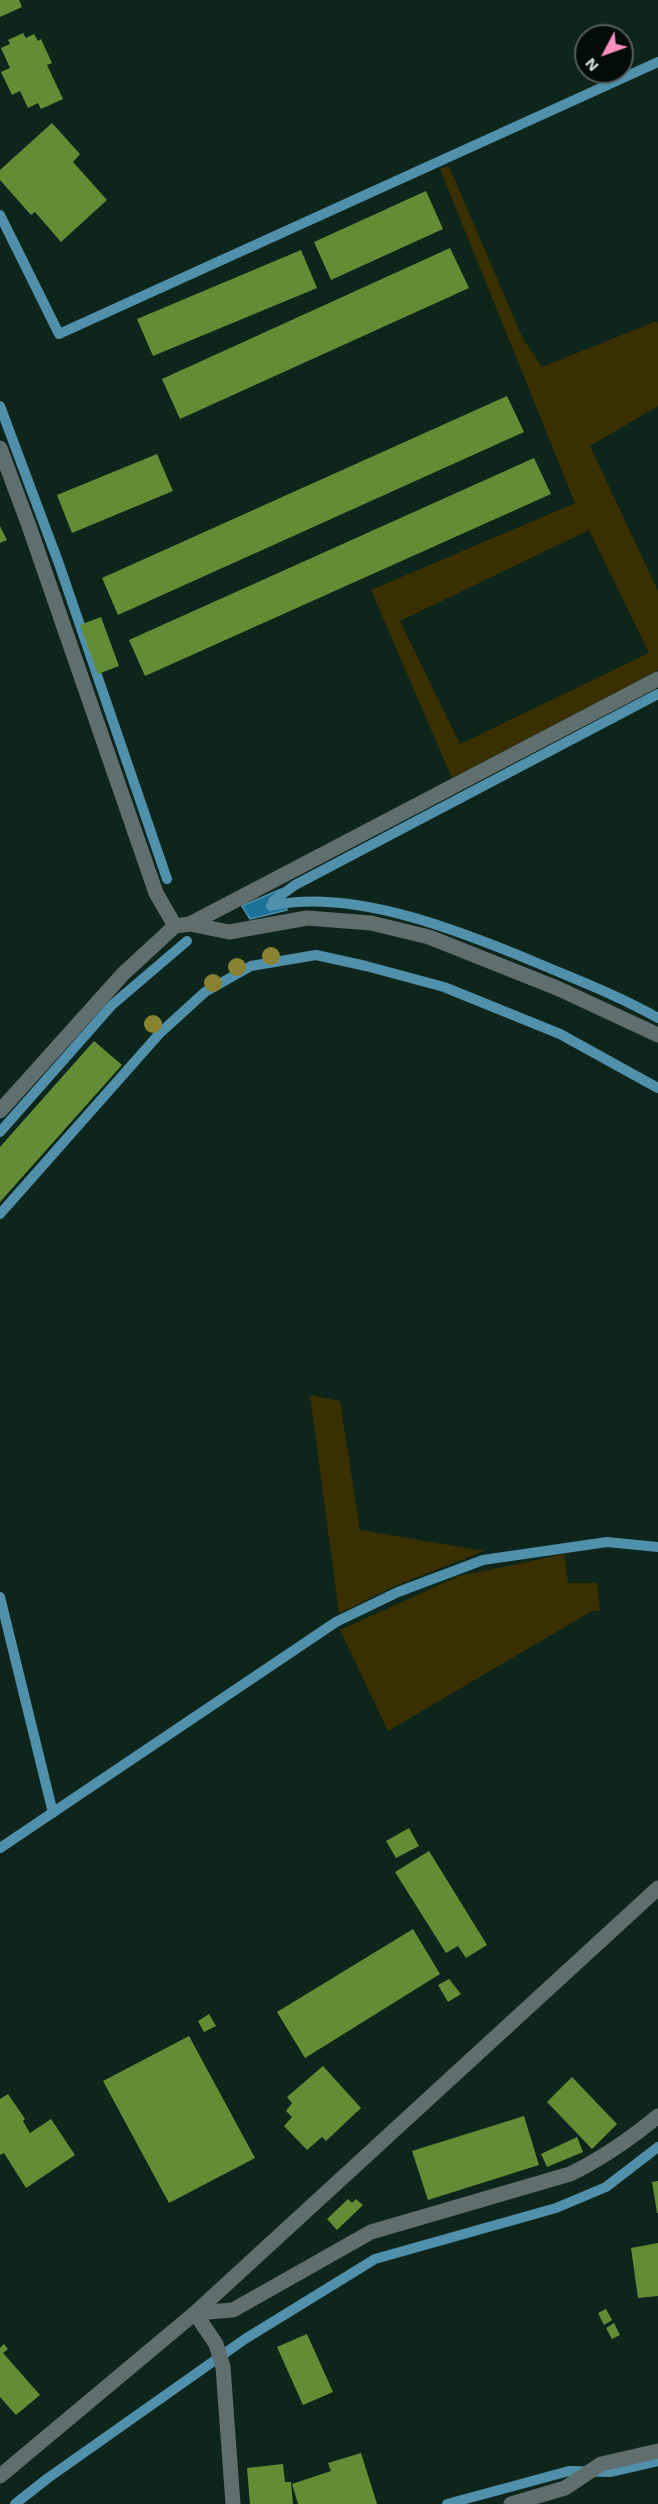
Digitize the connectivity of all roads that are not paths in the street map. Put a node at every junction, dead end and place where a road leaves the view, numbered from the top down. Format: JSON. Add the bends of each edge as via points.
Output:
{"nodes":[{"id":1,"x":0,"y":448,"type":"edge"},
{"id":2,"x":658,"y":679,"type":"edge"},
{"id":3,"x":182,"y":925,"type":"junction"},
{"id":4,"x":658,"y":1035,"type":"edge"},
{"id":5,"x":0,"y":1111,"type":"edge"},
{"id":6,"x":658,"y":1887,"type":"edge"},
{"id":7,"x":658,"y":2116,"type":"edge"},
{"id":8,"x":195,"y":2313,"type":"junction"},
{"id":9,"x":658,"y":2451,"type":"edge"},
{"id":10,"x":0,"y":2476,"type":"edge"},
{"id":11,"x":233,"y":2504,"type":"edge"},
{"id":12,"x":511,"y":2504,"type":"edge"}],
"edges":[{"from":1,"to":3,"type":"street","via":[[156,893]]},
{"from":2,"to":3,"type":"street"},
{"from":3,"to":4,"type":"street","via":[[229,932],[308,918],[371,923],[429,937],[557,988]]},
{"from":3,"to":5,"type":"street","via":[[123,974]]},
{"from":6,"to":8,"type":"street"},
{"from":7,"to":8,"type":"street","via":[[597,2162],[570,2174],[371,2232],[233,2310]]},
{"from":8,"to":10,"type":"street"},
{"from":8,"to":11,"type":"street","via":[[216,2344],[223,2367]]},
{"from":9,"to":12,"type":"street","via":[[601,2464],[566,2488]]}]}
